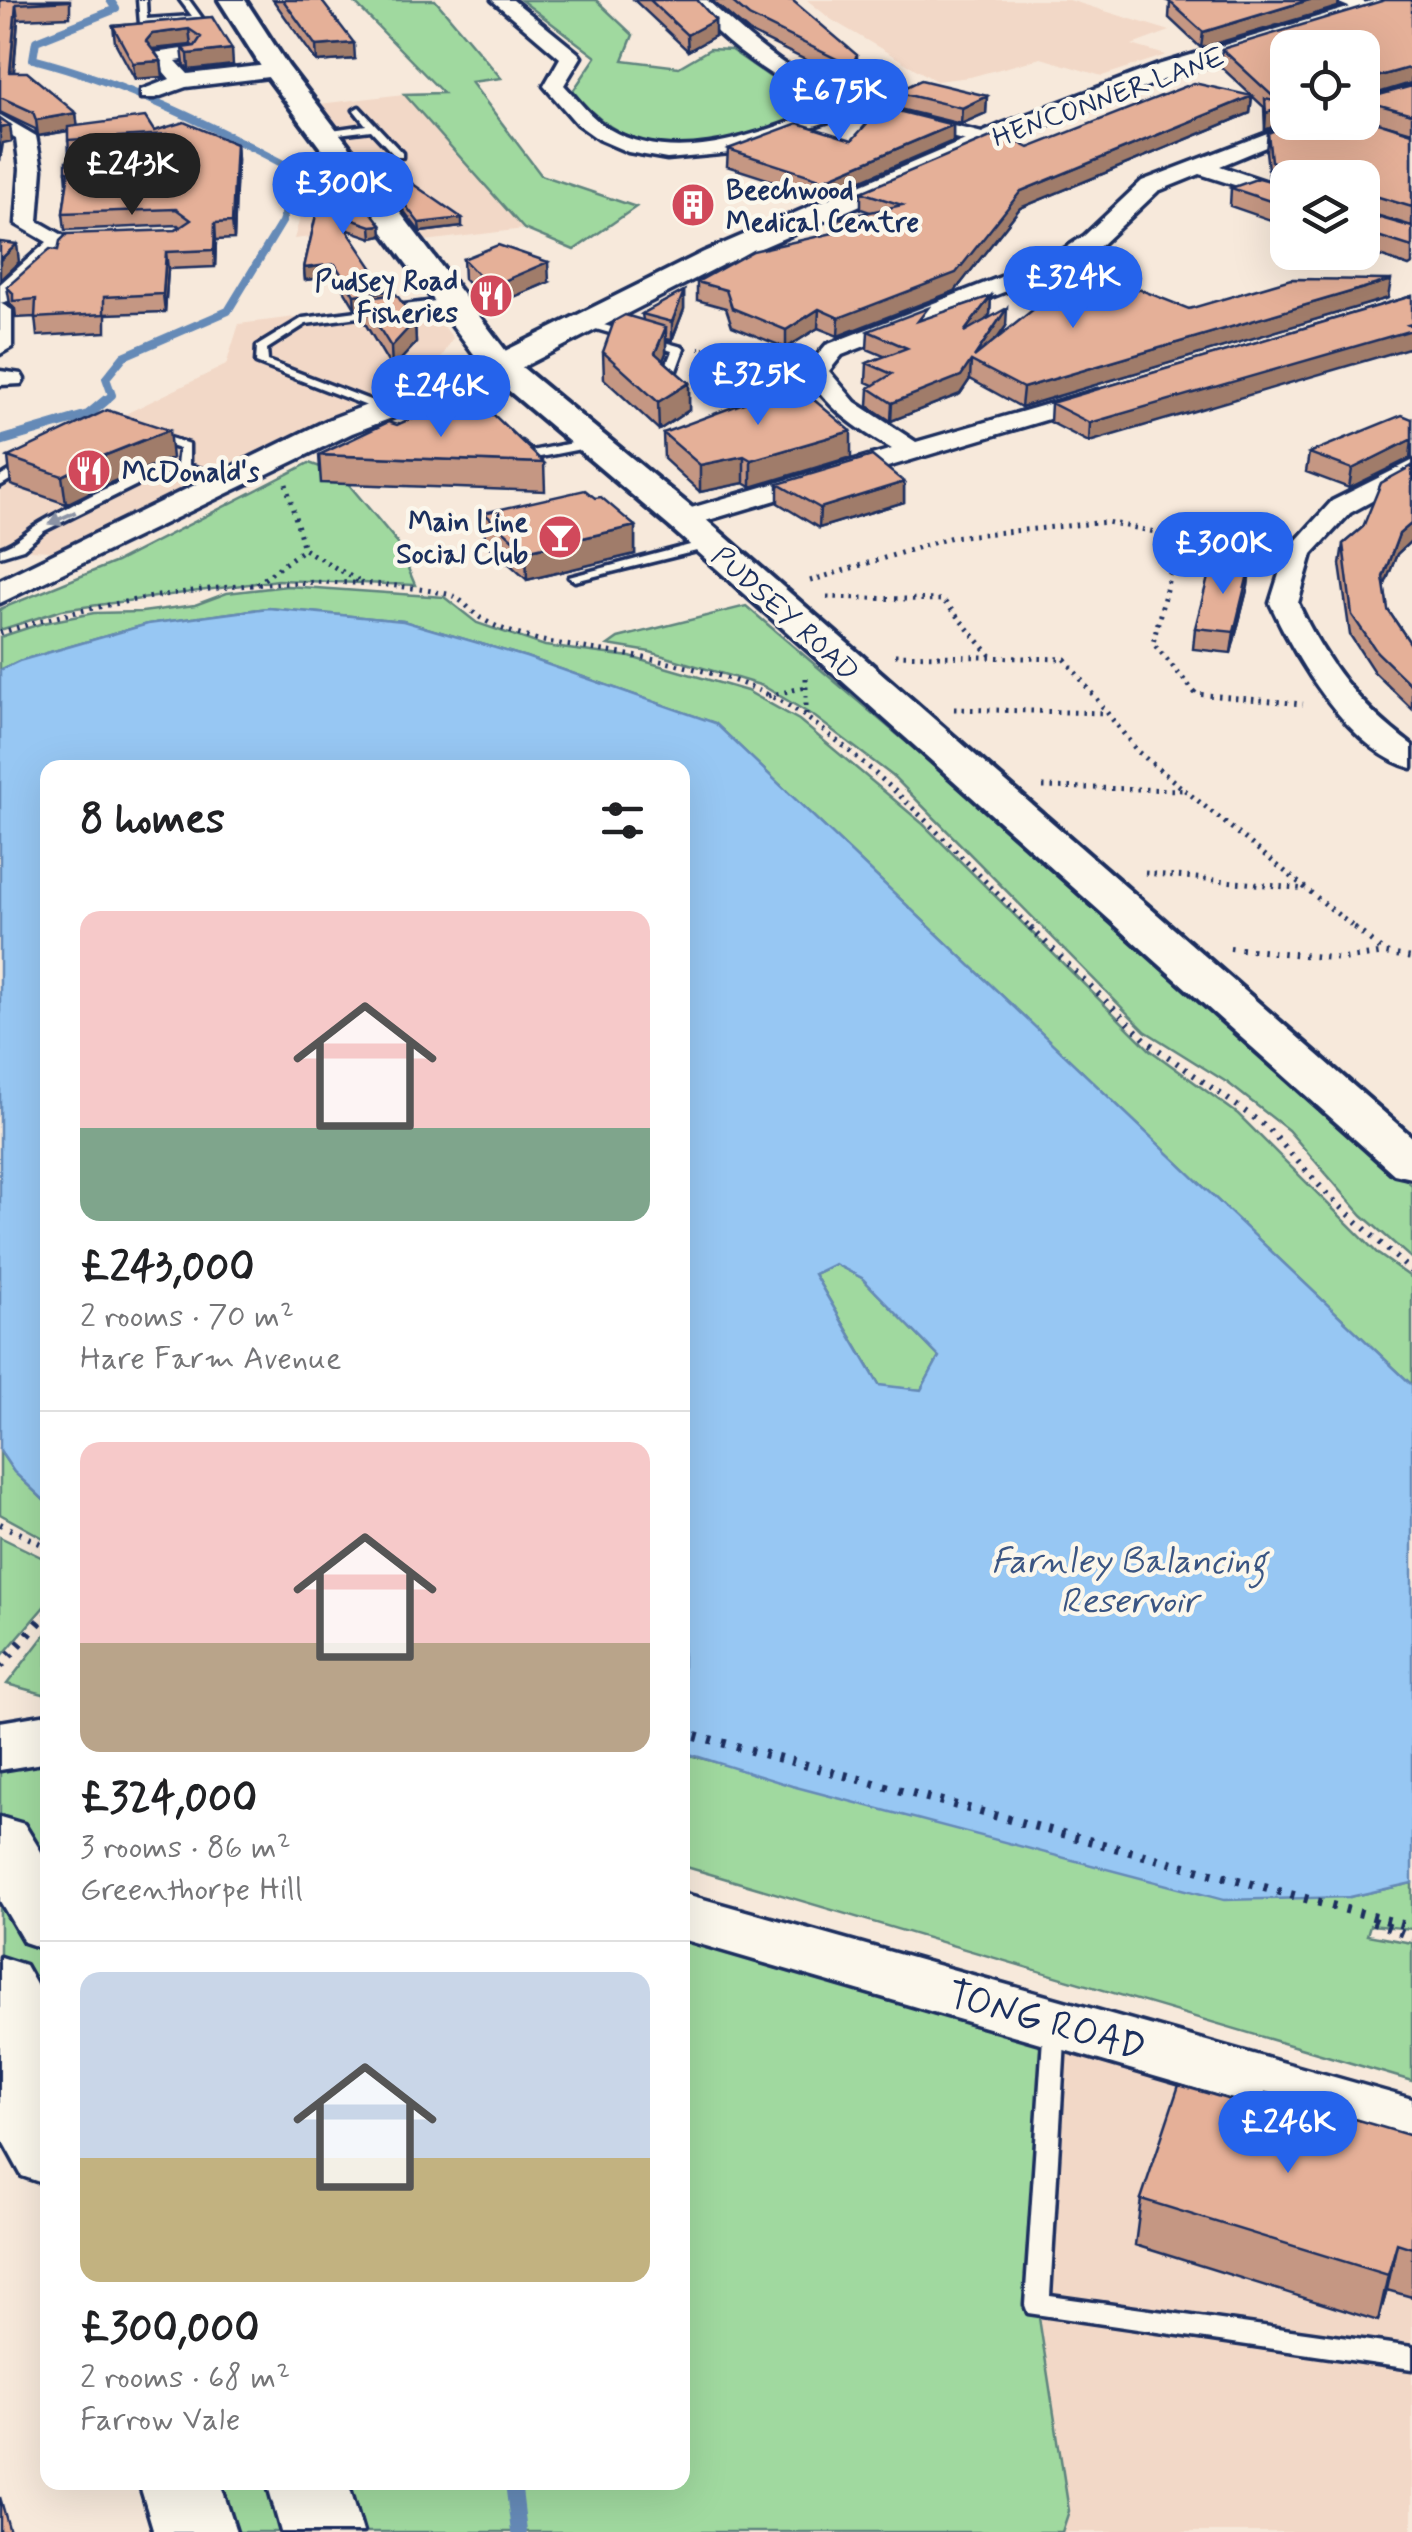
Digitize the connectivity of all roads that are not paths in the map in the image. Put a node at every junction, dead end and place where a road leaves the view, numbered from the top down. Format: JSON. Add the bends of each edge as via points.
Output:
{"nodes":[{"id":1,"x":142,"y":0,"type":"edge"},
{"id":2,"x":184,"y":0,"type":"edge"},
{"id":3,"x":232,"y":0,"type":"edge"},
{"id":4,"x":501,"y":0,"type":"edge"},
{"id":5,"x":696,"y":0,"type":"edge"},
{"id":6,"x":1341,"y":0,"type":"edge"},
{"id":7,"x":1399,"y":0,"type":"edge"},
{"id":8,"x":1368,"y":9,"type":"junction"},
{"id":9,"x":190,"y":54,"type":"edge"},
{"id":10,"x":277,"y":70,"type":"junction"},
{"id":11,"x":183,"y":81,"type":"junction"},
{"id":12,"x":148,"y":94,"type":"dead end"},
{"id":13,"x":854,"y":106,"type":"junction"},
{"id":14,"x":359,"y":110,"type":"dead end"},
{"id":15,"x":0,"y":120,"type":"edge"},
{"id":16,"x":373,"y":128,"type":"junction"},
{"id":17,"x":325,"y":134,"type":"junction"},
{"id":18,"x":1270,"y":139,"type":"edge"},
{"id":19,"x":987,"y":140,"type":"junction"},
{"id":20,"x":398,"y":154,"type":"dead end"},
{"id":21,"x":1197,"y":166,"type":"junction"},
{"id":22,"x":1270,"y":190,"type":"edge"},
{"id":23,"x":0,"y":296,"type":"edge"},
{"id":24,"x":451,"y":302,"type":"junction"},
{"id":25,"x":0,"y":310,"type":"edge"},
{"id":26,"x":586,"y":323,"type":"junction"},
{"id":27,"x":0,"y":347,"type":"edge"},
{"id":28,"x":500,"y":366,"type":"junction"},
{"id":29,"x":1117,"y":391,"type":"edge"},
{"id":30,"x":680,"y":393,"type":"edge"},
{"id":31,"x":384,"y":409,"type":"junction"},
{"id":32,"x":131,"y":429,"type":"edge"},
{"id":33,"x":507,"y":436,"type":"edge"},
{"id":34,"x":592,"y":443,"type":"junction"},
{"id":35,"x":914,"y":452,"type":"junction"},
{"id":36,"x":41,"y":458,"type":"edge"},
{"id":37,"x":185,"y":462,"type":"junction"},
{"id":38,"x":1412,"y":470,"type":"edge"},
{"id":39,"x":231,"y":480,"type":"junction"},
{"id":40,"x":0,"y":482,"type":"edge"},
{"id":41,"x":696,"y":532,"type":"junction"},
{"id":42,"x":0,"y":552,"type":"edge"},
{"id":43,"x":575,"y":576,"type":"dead end"},
{"id":44,"x":0,"y":592,"type":"edge"},
{"id":45,"x":1412,"y":758,"type":"edge"},
{"id":46,"x":1412,"y":1163,"type":"edge"},
{"id":47,"x":0,"y":1719,"type":"edge"},
{"id":48,"x":40,"y":1732,"type":"edge"},
{"id":49,"x":40,"y":1737,"type":"edge"},
{"id":50,"x":0,"y":1746,"type":"edge"},
{"id":51,"x":0,"y":1842,"type":"edge"},
{"id":52,"x":40,"y":1909,"type":"edge"},
{"id":53,"x":690,"y":1918,"type":"edge"},
{"id":54,"x":0,"y":1985,"type":"edge"},
{"id":55,"x":1055,"y":2022,"type":"junction"},
{"id":56,"x":40,"y":2060,"type":"edge"},
{"id":57,"x":0,"y":2069,"type":"edge"},
{"id":58,"x":1412,"y":2125,"type":"edge"},
{"id":59,"x":40,"y":2140,"type":"edge"},
{"id":60,"x":1412,"y":2358,"type":"edge"},
{"id":61,"x":182,"y":2490,"type":"edge"},
{"id":62,"x":309,"y":2490,"type":"edge"},
{"id":63,"x":196,"y":2532,"type":"edge"},
{"id":64,"x":322,"y":2532,"type":"edge"}],
"edges":[{"from":1,"to":2,"type":"lane","via":[[143,22],[198,18]]},
{"from":3,"to":10,"type":"main road","name":"PUDSEY ROAD"},
{"from":4,"to":13,"type":"street","via":[[571,57],[554,86],[606,135],[640,146],[691,155]]},
{"from":5,"to":13,"type":"street","via":[[785,74]]},
{"from":6,"to":8,"type":"street"},
{"from":7,"to":8,"type":"street","name":"HENCONNER LANE"},
{"from":8,"to":19,"type":"street","name":"HENCONNER LANE","via":[[1167,70]]},
{"from":9,"to":11,"type":"street","via":[[154,58]]},
{"from":10,"to":11,"type":"street"},
{"from":10,"to":17,"type":"main road","name":"PUDSEY ROAD"},
{"from":11,"to":12,"type":"street"},
{"from":13,"to":19,"type":"street"},
{"from":14,"to":16,"type":"lane"},
{"from":15,"to":23,"type":"street","via":[[26,136],[41,168],[27,224],[72,240]]},
{"from":16,"to":17,"type":"lane"},
{"from":16,"to":20,"type":"lane"},
{"from":17,"to":24,"type":"main road","name":"PUDSEY ROAD"},
{"from":18,"to":21,"type":"street"},
{"from":19,"to":26,"type":"street","name":"HENCONNER LANE","via":[[714,258]]},
{"from":21,"to":22,"type":"street"},
{"from":21,"to":35,"type":"street","via":[[1150,186],[1060,262],[834,350],[817,370],[824,387],[858,418]]},
{"from":24,"to":28,"type":"main road","name":"PUDSEY ROAD"},
{"from":24,"to":31,"type":"lane","via":[[303,322],[260,348],[262,362]]},
{"from":25,"to":27,"type":"street"},
{"from":26,"to":28,"type":"street","name":"HENCONNER LANE"},
{"from":26,"to":30,"type":"lane","via":[[678,350],[668,376]]},
{"from":28,"to":31,"type":"street","name":"HENCONNER LANE"},
{"from":28,"to":34,"type":"main road","name":"PUDSEY ROAD"},
{"from":29,"to":35,"type":"street"},
{"from":31,"to":39,"type":"street","name":"HENCONNER LANE"},
{"from":32,"to":37,"type":"lane","via":[[185,448]]},
{"from":33,"to":34,"type":"lane","via":[[530,456]]},
{"from":34,"to":41,"type":"main road","name":"PUDSEY ROAD"},
{"from":35,"to":41,"type":"street"},
{"from":36,"to":40,"type":"lane"},
{"from":37,"to":39,"type":"lane"},
{"from":37,"to":42,"type":"lane","one_way":true},
{"from":38,"to":45,"type":"street","via":[[1341,507],[1299,552],[1284,602],[1307,656],[1362,724]]},
{"from":39,"to":44,"type":"street","name":"HENCONNER LANE"},
{"from":41,"to":43,"type":"lane"},
{"from":41,"to":46,"type":"main road","name":"PUDSEY ROAD"},
{"from":47,"to":48,"type":"street"},
{"from":49,"to":50,"type":"highway"},
{"from":51,"to":52,"type":"highway"},
{"from":53,"to":55,"type":"street","name":"TONG ROAD"},
{"from":54,"to":56,"type":"highway"},
{"from":55,"to":58,"type":"street","name":"TONG ROAD"},
{"from":55,"to":60,"type":"lane","via":[[1037,2305]]},
{"from":57,"to":59,"type":"highway"},
{"from":61,"to":63,"type":"highway"},
{"from":62,"to":64,"type":"highway"}]}
